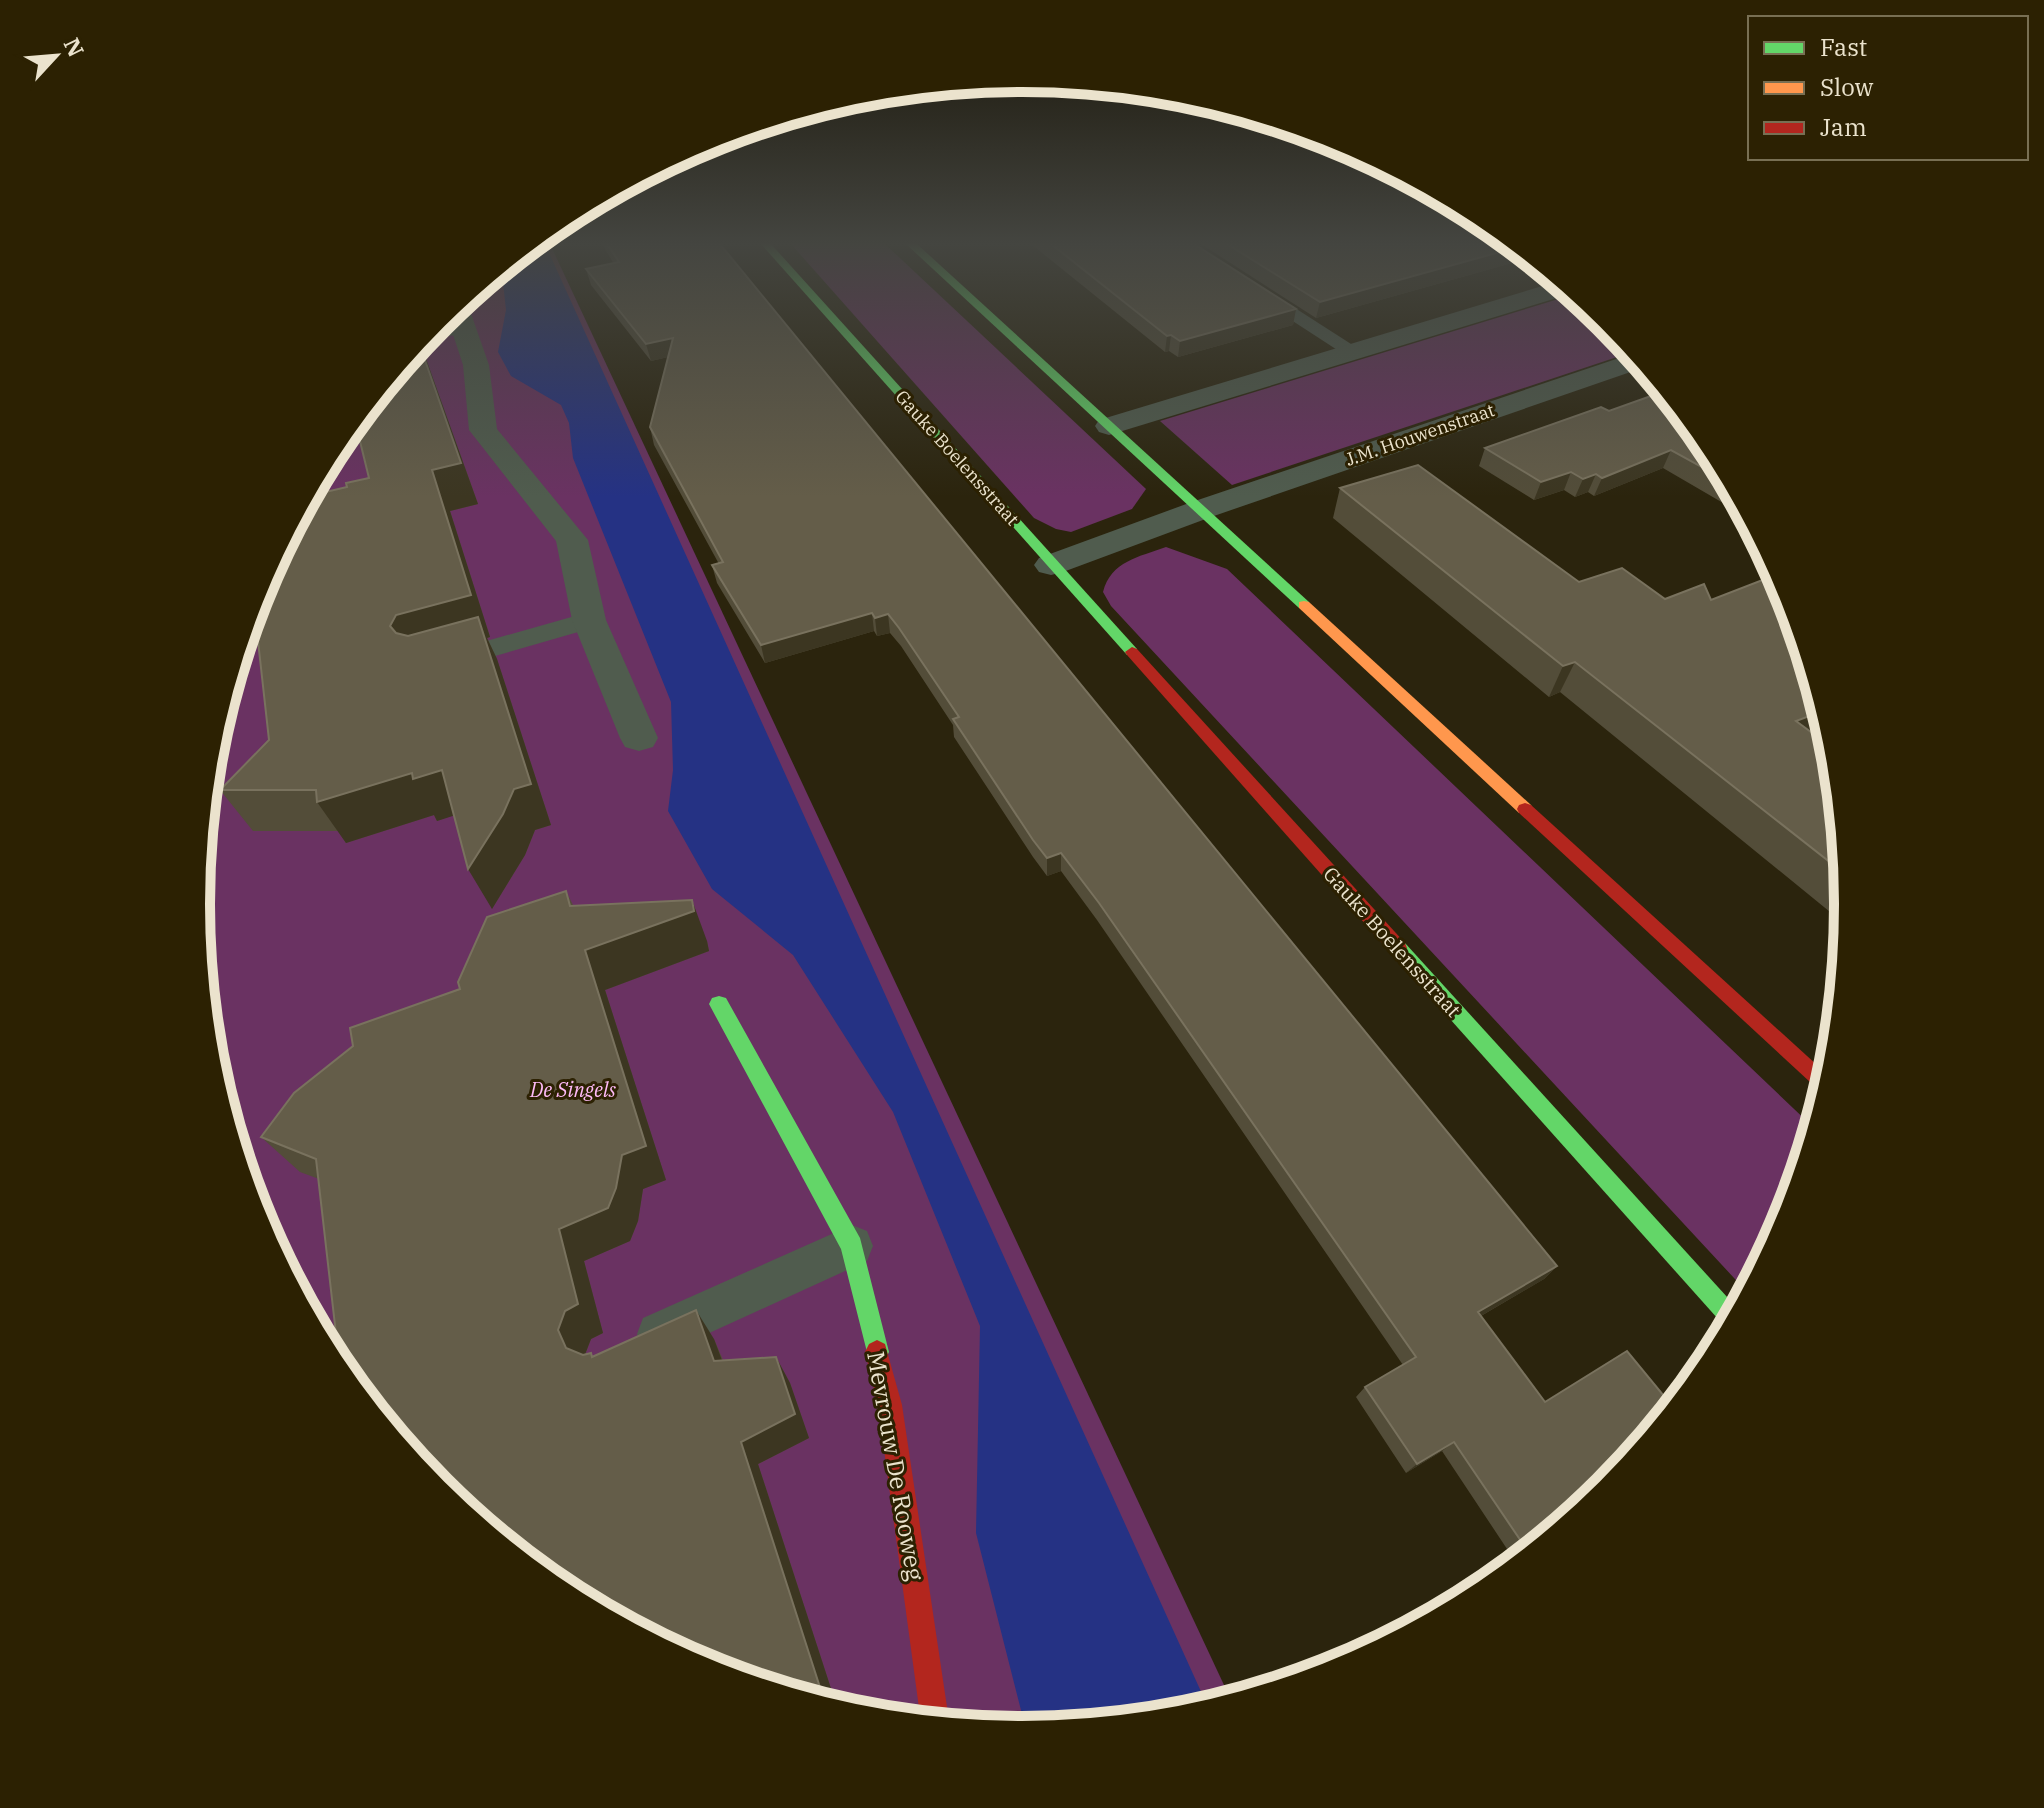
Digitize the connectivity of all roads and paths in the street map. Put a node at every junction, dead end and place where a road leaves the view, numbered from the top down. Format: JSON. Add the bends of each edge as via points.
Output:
{"nodes":[{"id":1,"x":464,"y":328,"type":"edge"},
{"id":2,"x":841,"y":328,"type":"edge"},
{"id":3,"x":1003,"y":328,"type":"edge"},
{"id":4,"x":1316,"y":328,"type":"edge"},
{"id":5,"x":1428,"y":328,"type":"edge"},
{"id":6,"x":1352,"y":351,"type":"junction"},
{"id":7,"x":1627,"y":364,"type":"edge"},
{"id":8,"x":1109,"y":426,"type":"junction"},
{"id":9,"x":1200,"y":510,"type":"junction"},
{"id":10,"x":1051,"y":565,"type":"junction"},
{"id":11,"x":589,"y":620,"type":"junction"},
{"id":12,"x":429,"y":666,"type":"edge"},
{"id":13,"x":639,"y":738,"type":"dead end"},
{"id":14,"x":719,"y":1004,"type":"dead end"},
{"id":15,"x":1815,"y":1076,"type":"edge"},
{"id":16,"x":852,"y":1246,"type":"junction"},
{"id":17,"x":1724,"y":1311,"type":"edge"},
{"id":18,"x":624,"y":1350,"type":"edge"},
{"id":19,"x":934,"y":1711,"type":"edge"}],
"edges":[{"from":1,"to":11,"type":"street","via":[[476,365],[483,430],[572,540]]},
{"from":2,"to":10,"type":"street","name":"Gauke Boelensstraat"},
{"from":3,"to":8,"type":"street"},
{"from":4,"to":6,"type":"lane"},
{"from":5,"to":6,"type":"street"},
{"from":6,"to":8,"type":"street"},
{"from":7,"to":9,"type":"street","name":"J.M. Houwenstraat"},
{"from":8,"to":9,"type":"street"},
{"from":9,"to":10,"type":"street"},
{"from":9,"to":15,"type":"street"},
{"from":10,"to":17,"type":"street","name":"Gauke Boelensstraat"},
{"from":11,"to":12,"type":"lane"},
{"from":11,"to":13,"type":"street"},
{"from":14,"to":16,"type":"street","name":"Mevrouw De Rooweg"},
{"from":16,"to":18,"type":"lane"},
{"from":16,"to":19,"type":"street","name":"Mevrouw De Rooweg","via":[[890,1405]]}]}
